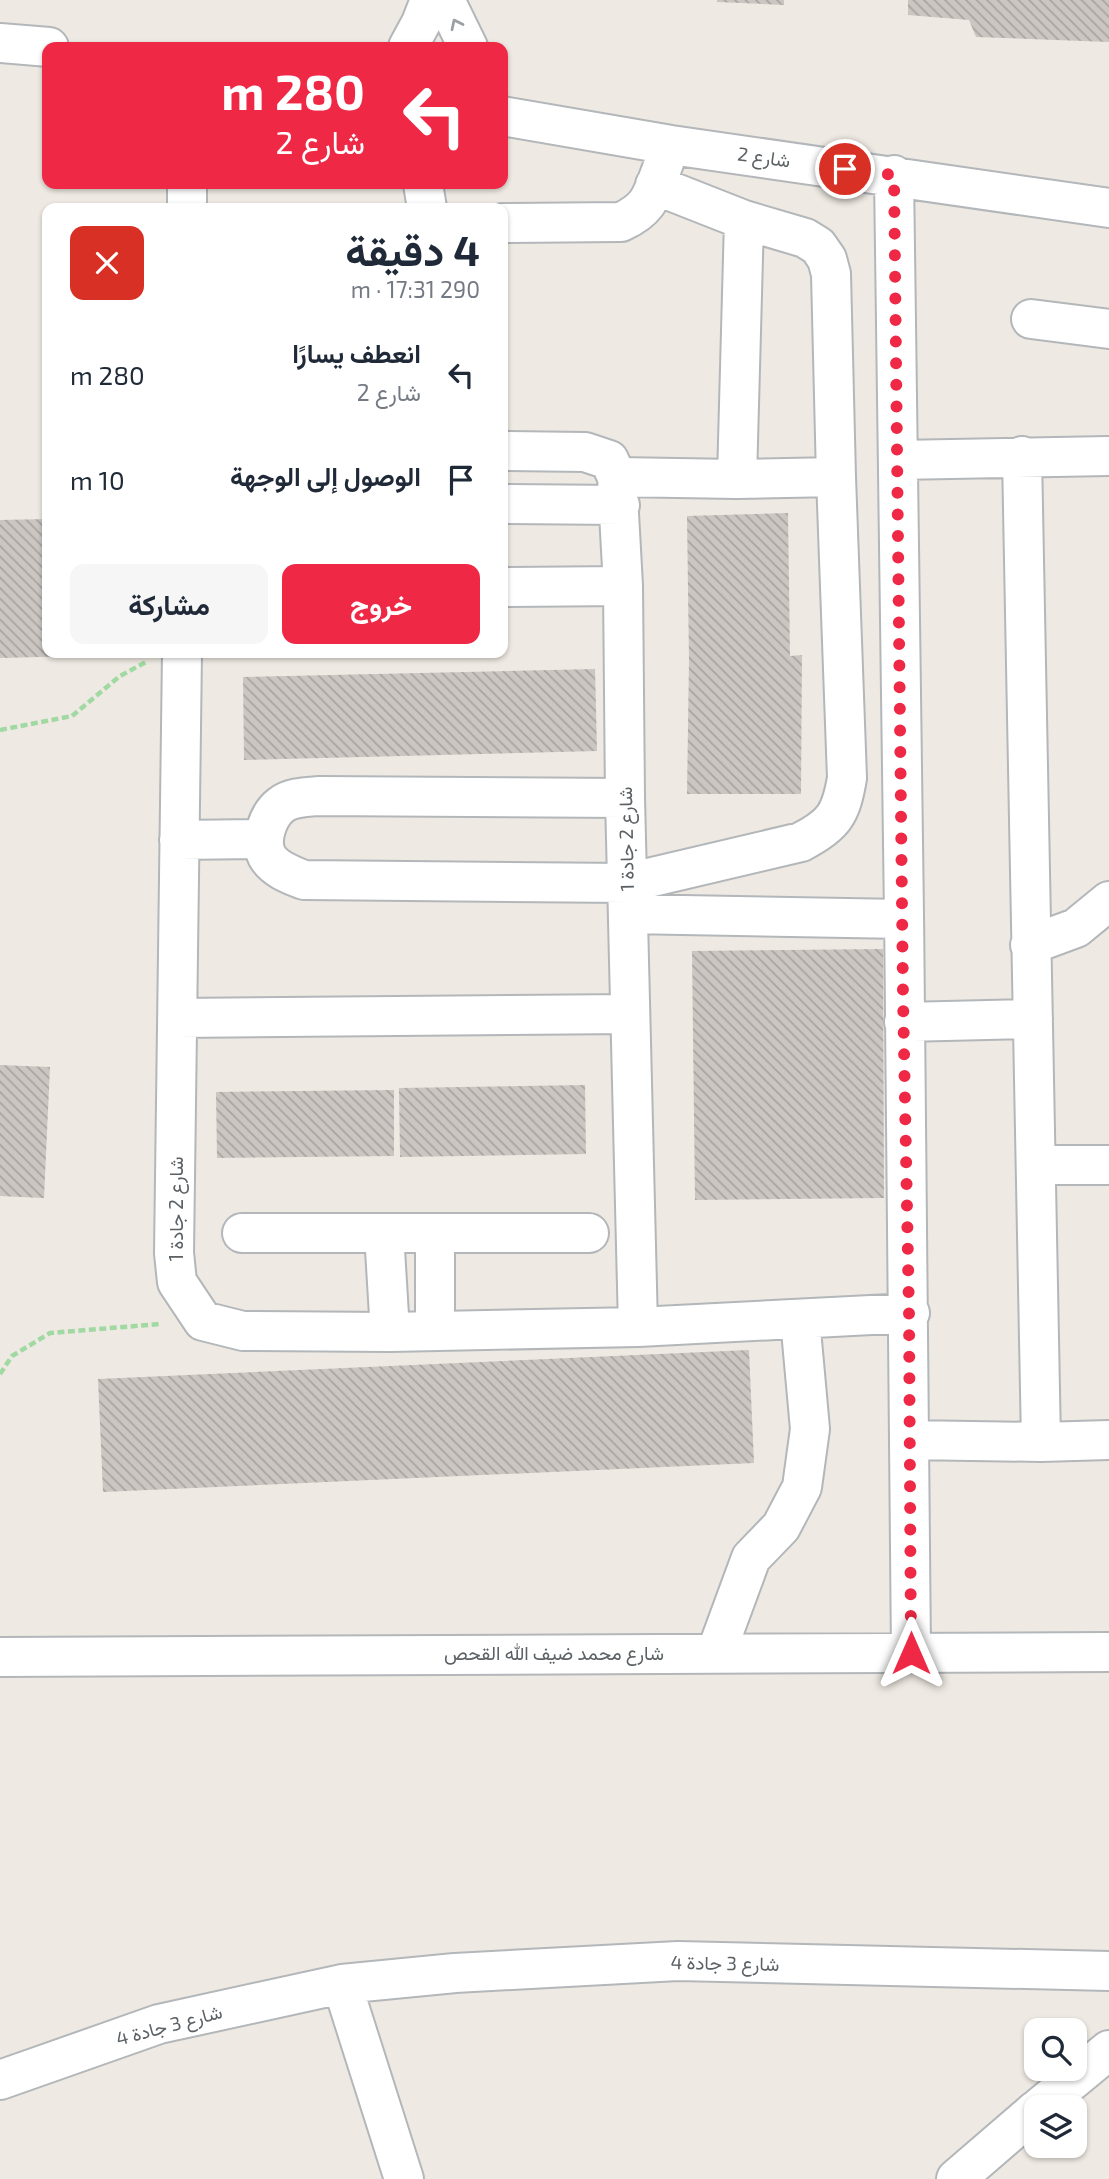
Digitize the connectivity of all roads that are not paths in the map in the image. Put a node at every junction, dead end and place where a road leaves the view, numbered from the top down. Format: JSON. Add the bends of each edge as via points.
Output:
{"nodes":[{"id":1,"x":430,"y":0,"type":"edge"},
{"id":2,"x":445,"y":0,"type":"edge"},
{"id":3,"x":411,"y":42,"type":"edge"},
{"id":4,"x":466,"y":42,"type":"edge"},
{"id":5,"x":0,"y":43,"type":"edge"},
{"id":6,"x":42,"y":46,"type":"edge"},
{"id":7,"x":508,"y":114,"type":"edge"},
{"id":8,"x":671,"y":145,"type":"junction"},
{"id":9,"x":894,"y":175,"type":"junction"},
{"id":10,"x":655,"y":185,"type":"junction"},
{"id":11,"x":1109,"y":208,"type":"edge"},
{"id":12,"x":744,"y":220,"type":"junction"},
{"id":13,"x":508,"y":223,"type":"edge"},
{"id":14,"x":1031,"y":320,"type":"dead end"},
{"id":15,"x":1109,"y":330,"type":"edge"},
{"id":16,"x":508,"y":451,"type":"edge"},
{"id":17,"x":1022,"y":456,"type":"junction"},
{"id":18,"x":1109,"y":456,"type":"edge"},
{"id":19,"x":898,"y":460,"type":"junction"},
{"id":20,"x":835,"y":477,"type":"junction"},
{"id":21,"x":737,"y":479,"type":"junction"},
{"id":22,"x":619,"y":491,"type":"junction"},
{"id":23,"x":508,"y":503,"type":"edge"},
{"id":24,"x":623,"y":586,"type":"junction"},
{"id":25,"x":508,"y":587,"type":"edge"},
{"id":26,"x":167,"y":658,"type":"edge"},
{"id":27,"x":901,"y":719,"type":"junction"},
{"id":28,"x":845,"y":721,"type":"junction"},
{"id":29,"x":625,"y":799,"type":"junction"},
{"id":30,"x":264,"y":839,"type":"junction"},
{"id":31,"x":180,"y":840,"type":"junction"},
{"id":32,"x":628,"y":899,"type":"junction"},
{"id":33,"x":1109,"y":901,"type":"edge"},
{"id":34,"x":903,"y":919,"type":"junction"},
{"id":35,"x":1030,"y":945,"type":"junction"},
{"id":36,"x":630,"y":1014,"type":"junction"},
{"id":37,"x":177,"y":1017,"type":"junction"},
{"id":38,"x":1033,"y":1019,"type":"junction"},
{"id":39,"x":904,"y":1022,"type":"junction"},
{"id":40,"x":1037,"y":1165,"type":"junction"},
{"id":41,"x":1109,"y":1165,"type":"edge"},
{"id":42,"x":242,"y":1233,"type":"dead end"},
{"id":43,"x":384,"y":1233,"type":"junction"},
{"id":44,"x":435,"y":1233,"type":"junction"},
{"id":45,"x":589,"y":1233,"type":"dead end"},
{"id":46,"x":909,"y":1313,"type":"junction"},
{"id":47,"x":800,"y":1318,"type":"junction"},
{"id":48,"x":638,"y":1327,"type":"junction"},
{"id":49,"x":435,"y":1329,"type":"junction"},
{"id":50,"x":390,"y":1332,"type":"junction"},
{"id":51,"x":909,"y":1440,"type":"junction"},
{"id":52,"x":1109,"y":1440,"type":"edge"},
{"id":53,"x":1041,"y":1442,"type":"junction"},
{"id":54,"x":1109,"y":1652,"type":"edge"},
{"id":55,"x":716,"y":1653,"type":"junction"},
{"id":56,"x":911,"y":1653,"type":"junction"},
{"id":57,"x":0,"y":1657,"type":"edge"},
{"id":58,"x":1109,"y":1971,"type":"edge"},
{"id":59,"x":342,"y":1984,"type":"junction"},
{"id":60,"x":1109,"y":2050,"type":"edge"},
{"id":61,"x":0,"y":2080,"type":"edge"},
{"id":62,"x":1055,"y":2095,"type":"edge"},
{"id":63,"x":1024,"y":2121,"type":"edge"},
{"id":64,"x":404,"y":2179,"type":"edge"},
{"id":65,"x":956,"y":2179,"type":"edge"}],
"edges":[{"from":1,"to":3,"type":"street"},
{"from":4,"to":2,"type":"street","one_way":true},
{"from":5,"to":6,"type":"street"},
{"from":7,"to":8,"type":"street","name":"شارع 2"},
{"from":8,"to":9,"type":"street","name":"شارع 2"},
{"from":8,"to":10,"type":"street"},
{"from":9,"to":11,"type":"street","name":"شارع 2"},
{"from":9,"to":19,"type":"street"},
{"from":10,"to":12,"type":"street"},
{"from":10,"to":13,"type":"street","via":[[638,214],[621,222]]},
{"from":12,"to":20,"type":"street","via":[[805,238],[827,259]]},
{"from":12,"to":21,"type":"street"},
{"from":14,"to":15,"type":"street"},
{"from":16,"to":22,"type":"street","via":[[585,452],[609,460]]},
{"from":17,"to":18,"type":"street"},
{"from":17,"to":19,"type":"street"},
{"from":17,"to":35,"type":"street"},
{"from":19,"to":27,"type":"street"},
{"from":20,"to":21,"type":"street"},
{"from":20,"to":28,"type":"street"},
{"from":21,"to":22,"type":"street"},
{"from":22,"to":23,"type":"street"},
{"from":22,"to":24,"type":"street","name":"شارع 2 جادة 1"},
{"from":24,"to":25,"type":"street"},
{"from":24,"to":29,"type":"street","name":"شارع 2 جادة 1"},
{"from":26,"to":31,"type":"street","name":"شارع 2 جادة 1"},
{"from":27,"to":28,"type":"street"},
{"from":27,"to":34,"type":"street"},
{"from":28,"to":32,"type":"street","via":[[843,801],[822,832]]},
{"from":29,"to":30,"type":"street","via":[[298,798],[281,805],[268,822]]},
{"from":29,"to":32,"type":"street","name":"شارع 2 جادة 1"},
{"from":30,"to":31,"type":"street"},
{"from":30,"to":32,"type":"street","via":[[267,856],[283,871],[304,880]]},
{"from":31,"to":37,"type":"street","name":"شارع 2 جادة 1"},
{"from":32,"to":34,"type":"street"},
{"from":32,"to":36,"type":"street","name":"شارع 2 جادة 1"},
{"from":33,"to":35,"type":"street","via":[[1076,928]]},
{"from":34,"to":39,"type":"street"},
{"from":35,"to":38,"type":"street"},
{"from":36,"to":37,"type":"street"},
{"from":36,"to":48,"type":"street","name":"شارع 2 جادة 1"},
{"from":37,"to":50,"type":"street","name":"شارع 2 جادة 1","via":[[174,1253],[177,1282],[203,1321],[243,1331]]},
{"from":38,"to":39,"type":"street"},
{"from":38,"to":40,"type":"street"},
{"from":39,"to":46,"type":"street"},
{"from":40,"to":41,"type":"street"},
{"from":40,"to":53,"type":"street"},
{"from":42,"to":43,"type":"street"},
{"from":43,"to":44,"type":"street"},
{"from":43,"to":50,"type":"street"},
{"from":44,"to":45,"type":"street"},
{"from":44,"to":49,"type":"street"},
{"from":46,"to":47,"type":"street"},
{"from":46,"to":51,"type":"street"},
{"from":47,"to":48,"type":"street"},
{"from":47,"to":55,"type":"street","via":[[810,1429],[802,1487],[781,1527],[751,1558]]},
{"from":48,"to":49,"type":"street"},
{"from":49,"to":50,"type":"street"},
{"from":51,"to":53,"type":"street"},
{"from":51,"to":56,"type":"street"},
{"from":52,"to":53,"type":"street"},
{"from":54,"to":56,"type":"street","name":"شارع محمد ضيف الله القحص"},
{"from":55,"to":56,"type":"street","name":"شارع محمد ضيف الله القحص"},
{"from":55,"to":57,"type":"street","name":"شارع محمد ضيف الله القحص"},
{"from":58,"to":59,"type":"street","name":"شارع 3 جادة 4","via":[[678,1961]]},
{"from":59,"to":61,"type":"street","name":"شارع 3 جادة 4","via":[[159,2024]]},
{"from":59,"to":64,"type":"street"},
{"from":60,"to":62,"type":"street"},
{"from":63,"to":65,"type":"street"}]}
